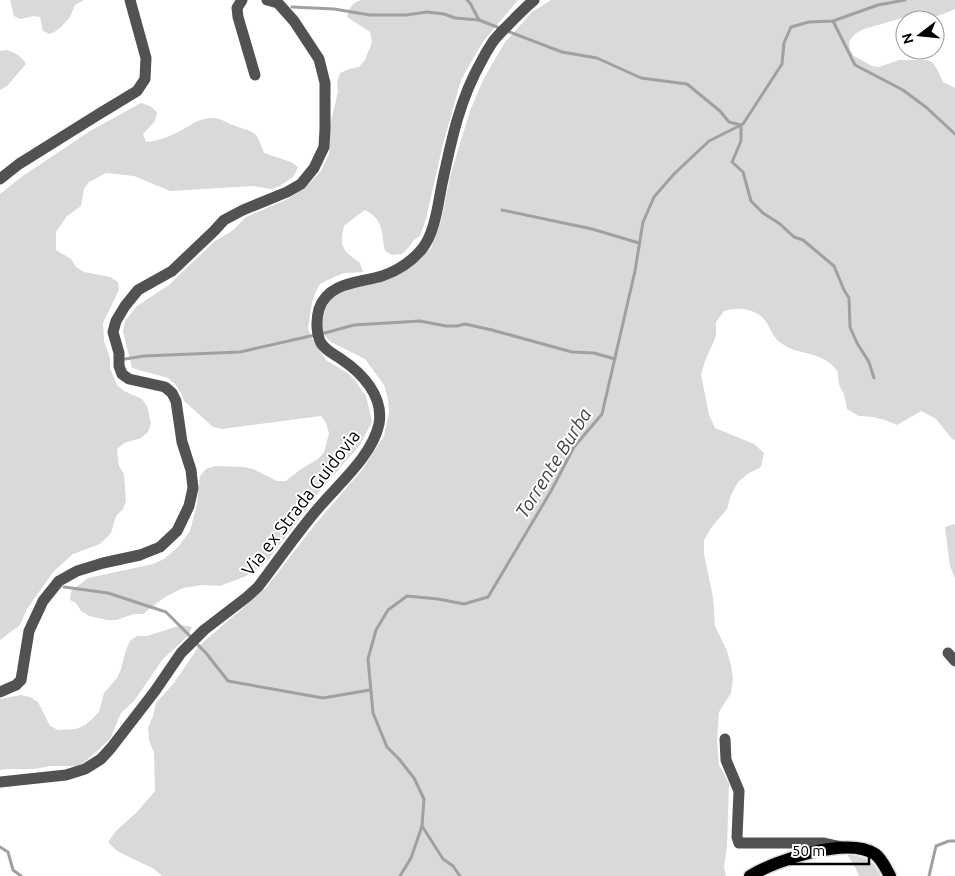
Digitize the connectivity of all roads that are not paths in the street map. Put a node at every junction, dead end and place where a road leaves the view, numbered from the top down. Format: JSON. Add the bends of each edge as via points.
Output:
{"nodes":[{"id":1,"x":130,"y":0,"type":"edge"},
{"id":2,"x":242,"y":0,"type":"edge"},
{"id":3,"x":267,"y":0,"type":"edge"},
{"id":4,"x":534,"y":0,"type":"edge"},
{"id":5,"x":254,"y":76,"type":"dead end"},
{"id":6,"x":0,"y":179,"type":"edge"},
{"id":7,"x":0,"y":692,"type":"edge"},
{"id":8,"x":725,"y":739,"type":"dead end"},
{"id":9,"x":0,"y":782,"type":"edge"},
{"id":10,"x":846,"y":848,"type":"junction"},
{"id":11,"x":750,"y":876,"type":"edge"},
{"id":12,"x":890,"y":876,"type":"edge"}],
"edges":[{"from":1,"to":6,"type":"street","via":[[146,58],[145,79],[138,91]]},
{"from":2,"to":5,"type":"street","via":[[237,8],[238,17]]},
{"from":3,"to":7,"type":"street","via":[[278,3],[290,16],[319,59],[325,83],[324,147],[314,168],[301,184],[224,220],[172,271],[138,290],[116,321],[113,332],[122,374],[129,379],[165,387],[176,402],[182,442],[191,470],[193,488],[189,506],[177,531],[160,547],[77,571],[59,581],[43,601],[29,631],[21,680]]},
{"from":4,"to":9,"type":"street","name":"Via ex Strada Guidovia","via":[[491,43],[468,87],[453,133],[428,241],[413,259],[399,268],[330,292],[318,311],[318,334],[322,344],[353,366],[376,397],[380,421],[370,447],[258,587],[181,652],[155,691],[101,759],[66,775]]},
{"from":8,"to":10,"type":"street","via":[[726,760],[739,792],[739,843],[824,843]]},
{"from":10,"to":11,"type":"main road","via":[[796,856]]},
{"from":10,"to":12,"type":"main road","via":[[873,853]]}]}
